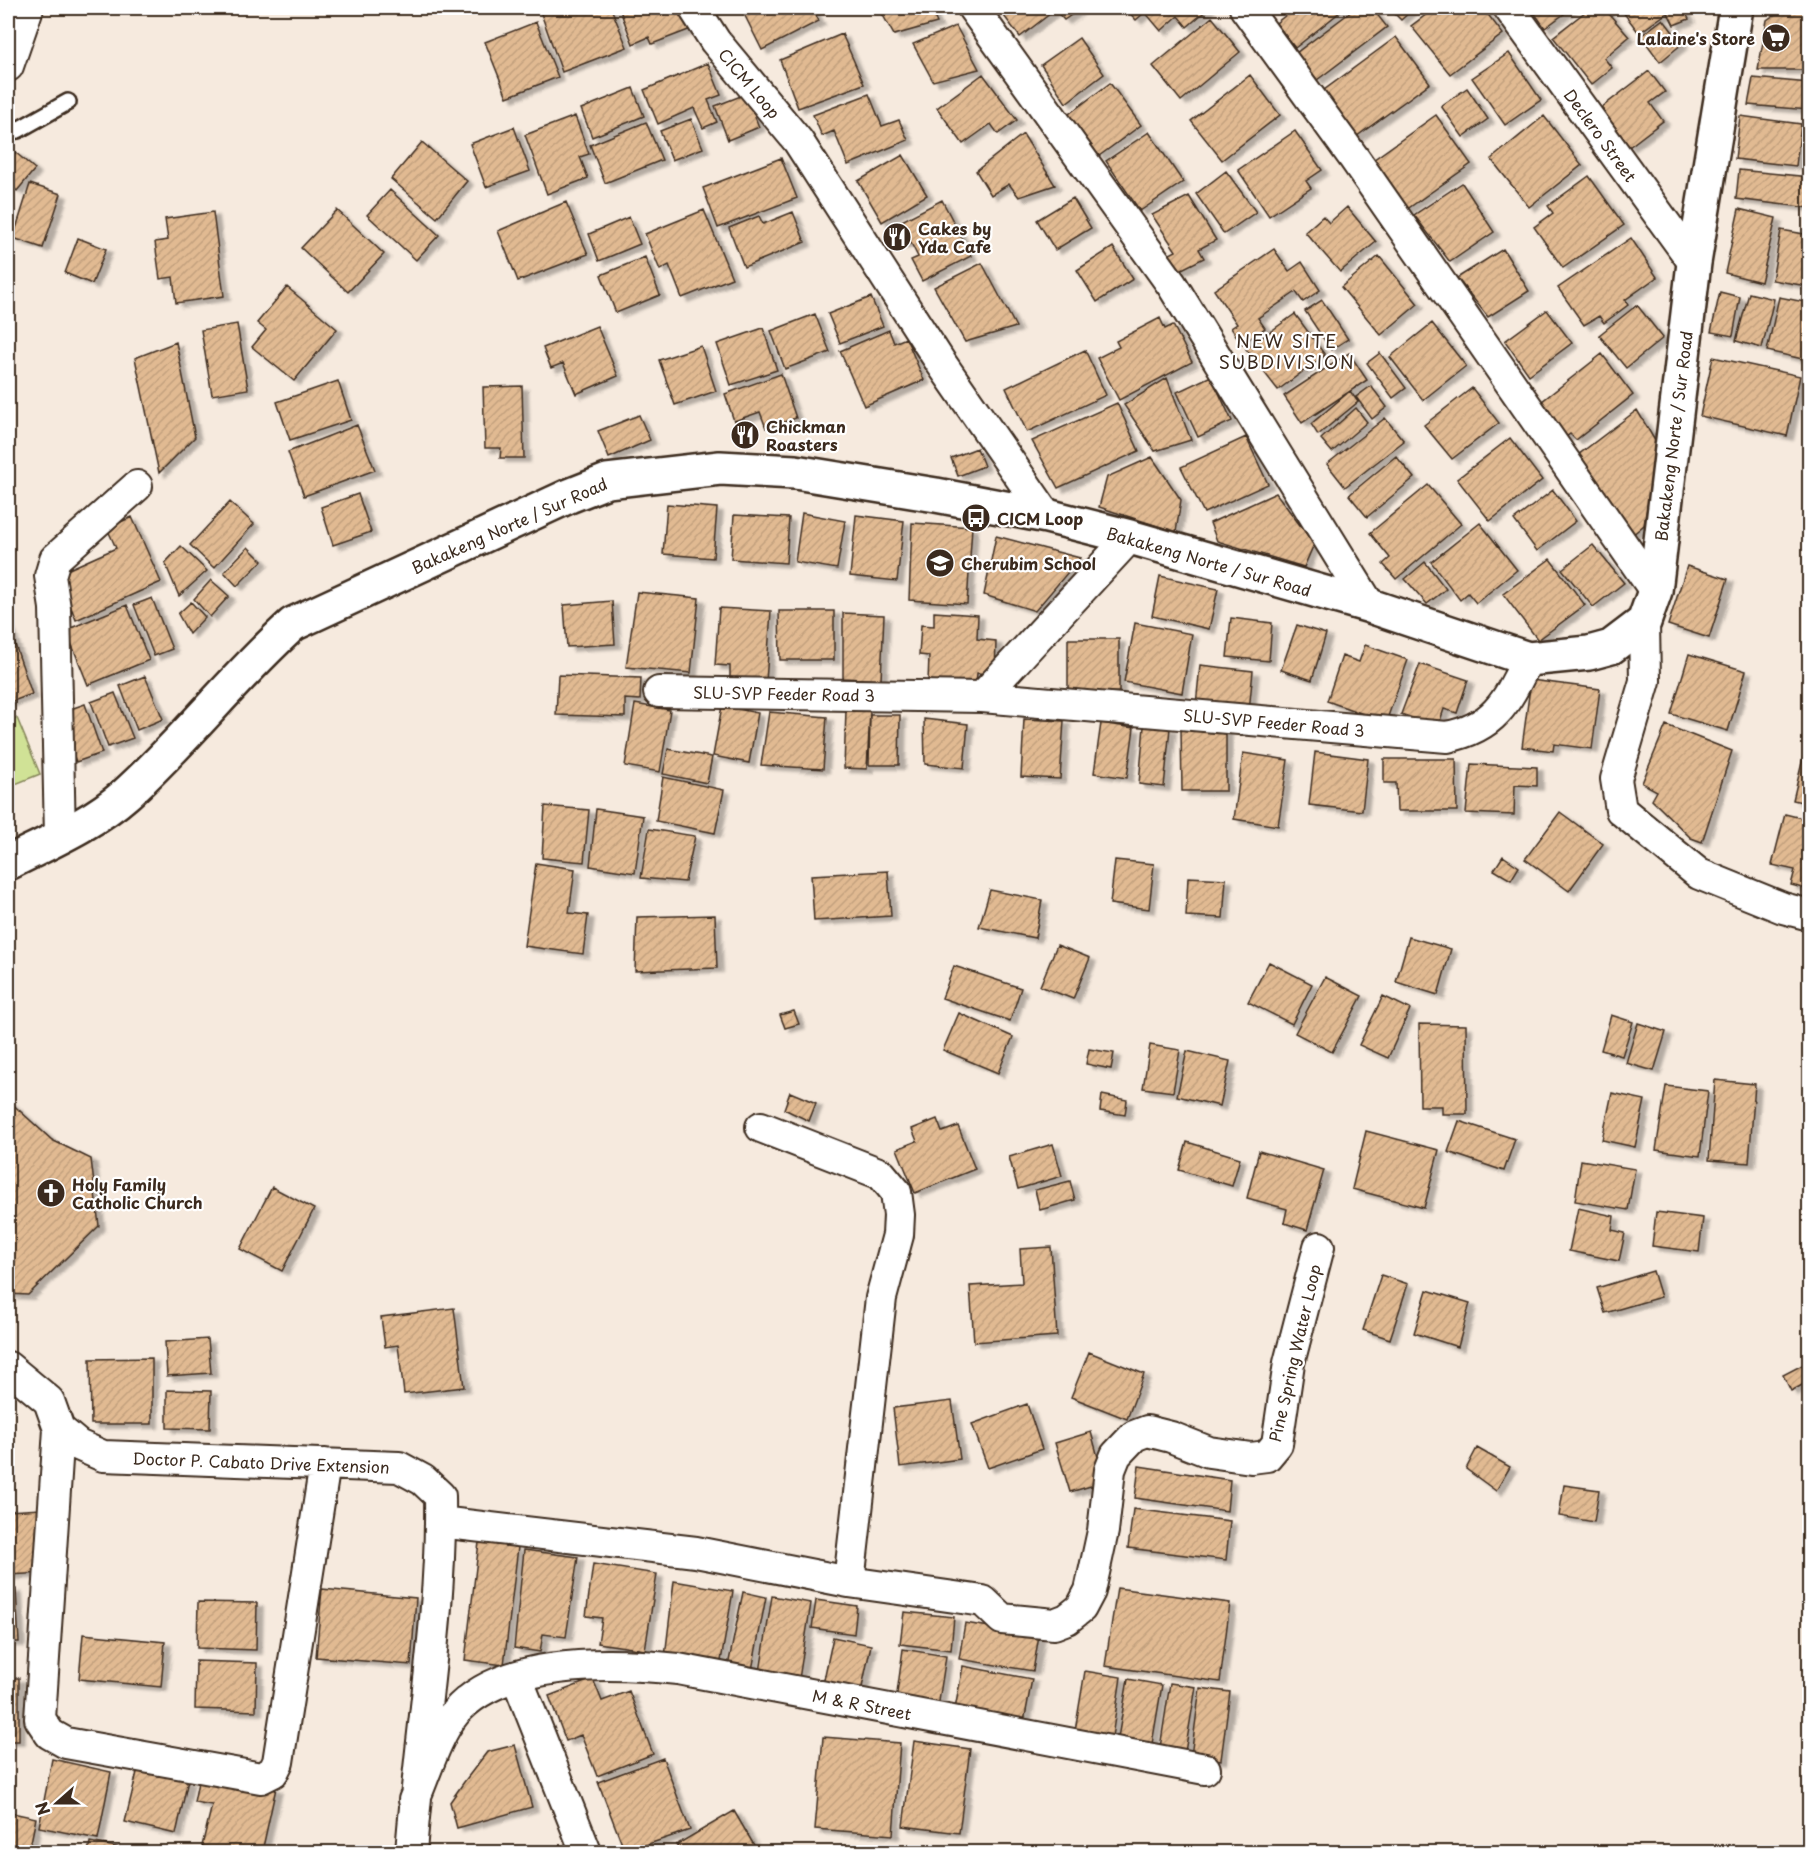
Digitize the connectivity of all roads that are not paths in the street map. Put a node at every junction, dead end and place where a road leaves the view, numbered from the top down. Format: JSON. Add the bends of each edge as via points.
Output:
{"nodes":[{"id":1,"x":28,"y":8,"type":"edge"},
{"id":2,"x":694,"y":8,"type":"edge"},
{"id":3,"x":973,"y":8,"type":"edge"},
{"id":4,"x":1245,"y":8,"type":"edge"},
{"id":5,"x":1509,"y":8,"type":"edge"},
{"id":6,"x":1736,"y":8,"type":"edge"},
{"id":7,"x":8,"y":66,"type":"edge"},
{"id":8,"x":69,"y":102,"type":"dead end"},
{"id":9,"x":8,"y":131,"type":"edge"},
{"id":10,"x":1694,"y":263,"type":"junction"},
{"id":11,"x":137,"y":486,"type":"dead end"},
{"id":12,"x":1047,"y":516,"type":"junction"},
{"id":13,"x":1130,"y":537,"type":"junction"},
{"id":14,"x":1654,"y":591,"type":"junction"},
{"id":15,"x":1370,"y":606,"type":"junction"},
{"id":16,"x":1644,"y":622,"type":"junction"},
{"id":17,"x":1528,"y":659,"type":"junction"},
{"id":18,"x":659,"y":692,"type":"dead end"},
{"id":19,"x":982,"y":697,"type":"junction"},
{"id":20,"x":60,"y":837,"type":"junction"},
{"id":21,"x":8,"y":863,"type":"edge"},
{"id":22,"x":1809,"y":915,"type":"edge"},
{"id":23,"x":761,"y":1127,"type":"dead end"},
{"id":24,"x":1319,"y":1247,"type":"dead end"},
{"id":25,"x":8,"y":1367,"type":"edge"},
{"id":26,"x":59,"y":1429,"type":"junction"},
{"id":27,"x":325,"y":1464,"type":"junction"},
{"id":28,"x":440,"y":1522,"type":"junction"},
{"id":29,"x":849,"y":1582,"type":"junction"},
{"id":30,"x":517,"y":1678,"type":"junction"},
{"id":31,"x":1205,"y":1769,"type":"dead end"},
{"id":32,"x":414,"y":1800,"type":"junction"},
{"id":33,"x":411,"y":1852,"type":"edge"},
{"id":34,"x":586,"y":1852,"type":"edge"}],
"edges":[{"from":1,"to":7,"type":"street"},
{"from":2,"to":12,"type":"street","name":"CICM Loop","via":[[715,41],[798,141],[941,363]]},
{"from":3,"to":15,"type":"street","via":[[1172,285]]},
{"from":4,"to":14,"type":"street","via":[[1354,158]]},
{"from":5,"to":10,"type":"street","name":"Declero Street"},
{"from":6,"to":10,"type":"main road","name":"Bakakeng Norte / Sur Road"},
{"from":8,"to":9,"type":"lane","via":[[18,130]]},
{"from":10,"to":14,"type":"main road","name":"Bakakeng Norte / Sur Road"},
{"from":11,"to":20,"type":"street","via":[[55,559],[50,576],[55,608]]},
{"from":12,"to":13,"type":"main road","name":"Bakakeng Norte / Sur Road"},
{"from":12,"to":20,"type":"main road","name":"Bakakeng Norte / Sur Road","via":[[795,472],[720,468],[607,481],[293,624],[125,795]]},
{"from":13,"to":15,"type":"main road","name":"Bakakeng Norte / Sur Road"},
{"from":13,"to":19,"type":"street"},
{"from":14,"to":16,"type":"main road","name":"Bakakeng Norte / Sur Road"},
{"from":15,"to":17,"type":"main road","name":"Bakakeng Norte / Sur Road"},
{"from":16,"to":17,"type":"main road","name":"Bakakeng Norte / Sur Road","via":[[1611,647]]},
{"from":16,"to":22,"type":"street","via":[[1645,681],[1616,779],[1621,810],[1700,874]]},
{"from":17,"to":19,"type":"street","name":"SLU-SVP Feeder Road 3","via":[[1506,704],[1486,723],[1447,736]]},
{"from":18,"to":19,"type":"street","name":"SLU-SVP Feeder Road 3"},
{"from":20,"to":21,"type":"main road","name":"Bakakeng Norte / Sur Road"},
{"from":23,"to":29,"type":"street","via":[[881,1174],[896,1192],[898,1234],[881,1298]]},
{"from":24,"to":29,"type":"street","name":"Pine Spring Water Loop","via":[[1289,1363],[1277,1444],[1267,1456],[1251,1458],[1209,1452],[1147,1431],[1134,1436],[1116,1455],[1110,1470],[1090,1591],[1081,1608],[1067,1619],[1054,1624],[1002,1619],[983,1601]]},
{"from":25,"to":26,"type":"street","via":[[48,1401]]},
{"from":26,"to":27,"type":"street","name":"Doctor P. Cabato Drive Extension","via":[[78,1445],[103,1456]]},
{"from":26,"to":27,"type":"street","via":[[40,1719],[50,1734],[66,1743],[261,1778],[273,1772],[278,1762]]},
{"from":27,"to":28,"type":"street","name":"Doctor P. Cabato Drive Extension","via":[[399,1467],[423,1480],[440,1496]]},
{"from":28,"to":29,"type":"street","via":[[696,1552]]},
{"from":28,"to":32,"type":"street","name":"Doctor P. Cabato Drive Extension"},
{"from":30,"to":31,"type":"street","name":"M & R Street","via":[[566,1666],[678,1669]]},
{"from":30,"to":32,"type":"street","name":"M & R Street","via":[[487,1686],[454,1713]]},
{"from":30,"to":34,"type":"street"},
{"from":32,"to":33,"type":"street","name":"Doctor P. Cabato Drive Extension"}]}
